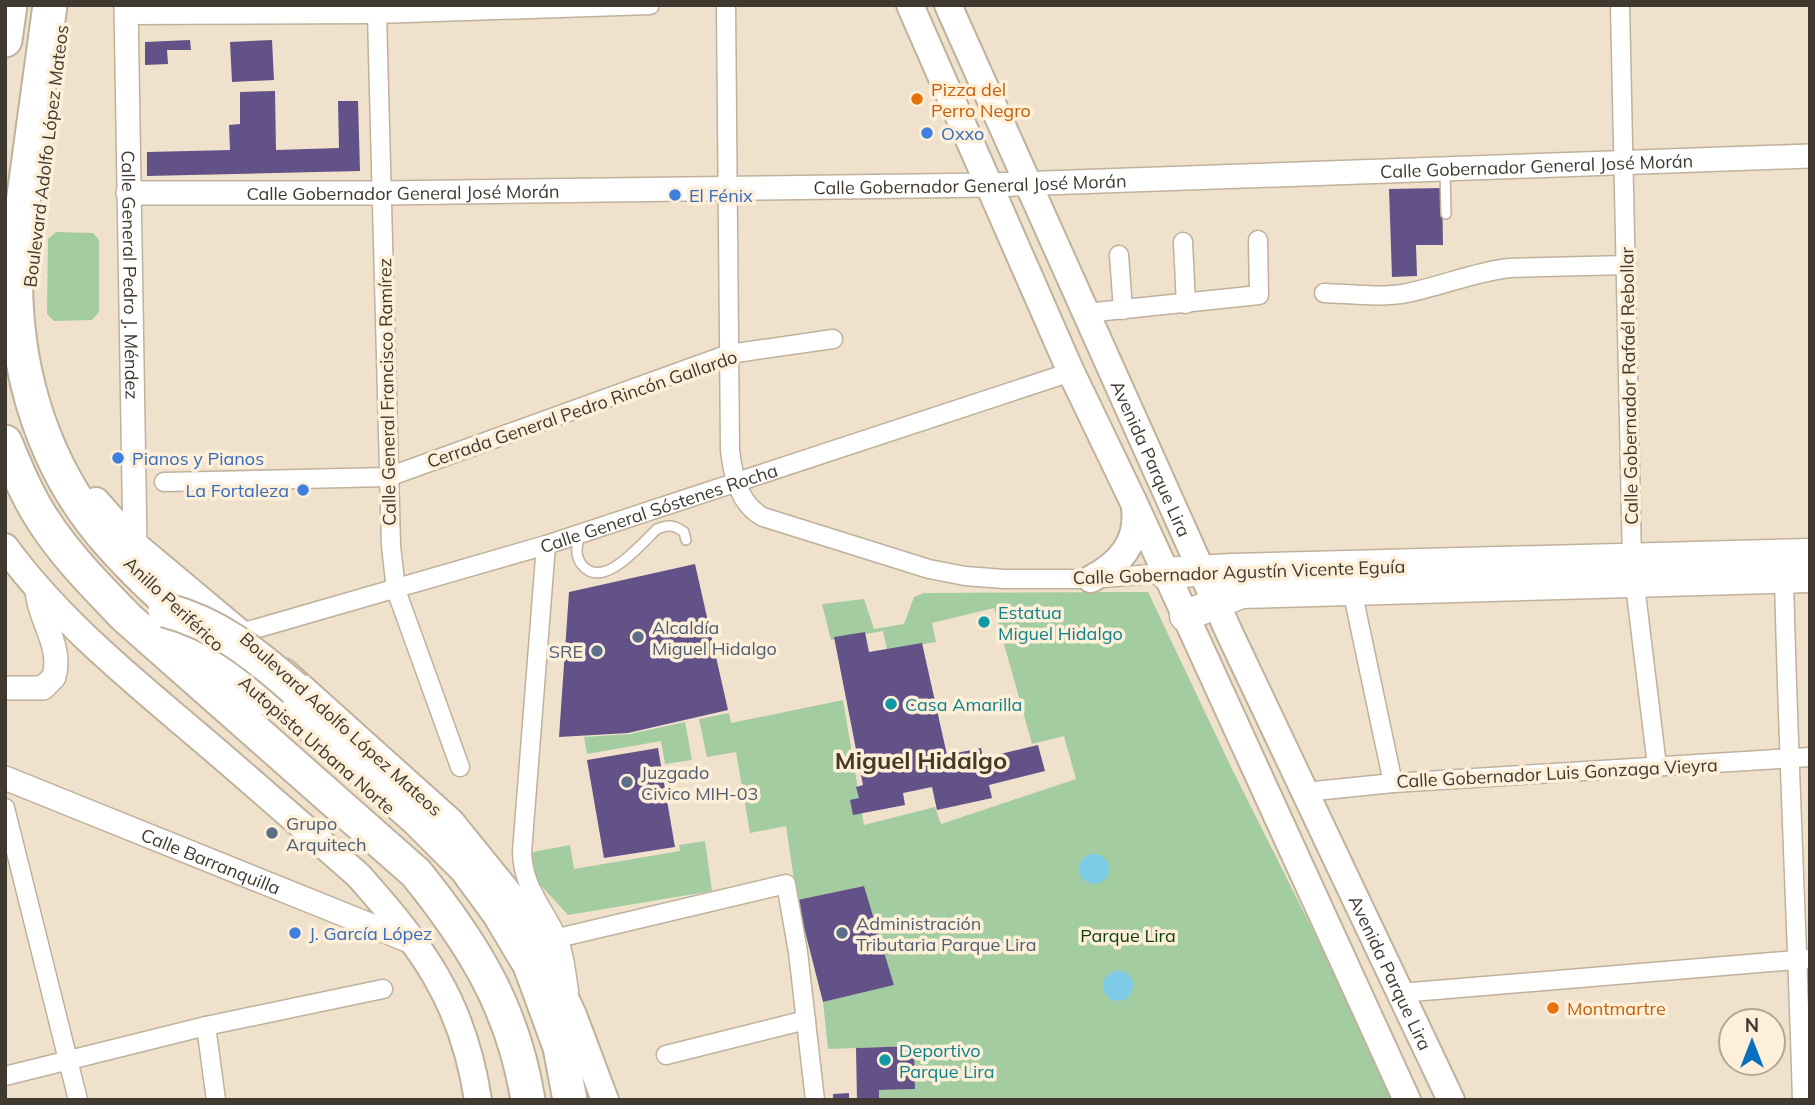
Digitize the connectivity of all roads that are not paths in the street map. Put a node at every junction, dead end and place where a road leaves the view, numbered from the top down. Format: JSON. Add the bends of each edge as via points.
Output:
{"nodes":[{"id":1,"x":10,"y":5,"type":"edge"},
{"id":2,"x":40,"y":5,"type":"edge"},
{"id":3,"x":50,"y":5,"type":"edge"},
{"id":4,"x":66,"y":5,"type":"edge"},
{"id":5,"x":650,"y":5,"type":"edge"},
{"id":6,"x":726,"y":5,"type":"edge"},
{"id":7,"x":910,"y":5,"type":"edge"},
{"id":8,"x":948,"y":5,"type":"edge"},
{"id":9,"x":1620,"y":5,"type":"edge"},
{"id":10,"x":126,"y":10,"type":"edge"},
{"id":11,"x":379,"y":10,"type":"edge"},
{"id":12,"x":5,"y":40,"type":"edge"},
{"id":13,"x":1810,"y":156,"type":"edge"},
{"id":14,"x":1625,"y":164,"type":"junction"},
{"id":15,"x":1445,"y":168,"type":"junction"},
{"id":16,"x":1029,"y":184,"type":"junction"},
{"id":17,"x":991,"y":185,"type":"junction"},
{"id":18,"x":729,"y":188,"type":"junction"},
{"id":19,"x":128,"y":193,"type":"junction"},
{"id":20,"x":383,"y":193,"type":"junction"},
{"id":21,"x":1446,"y":214,"type":"dead end"},
{"id":22,"x":1258,"y":240,"type":"dead end"},
{"id":23,"x":1183,"y":242,"type":"dead end"},
{"id":24,"x":1119,"y":256,"type":"dead end"},
{"id":25,"x":5,"y":265,"type":"edge"},
{"id":26,"x":1627,"y":265,"type":"junction"},
{"id":27,"x":1324,"y":293,"type":"dead end"},
{"id":28,"x":5,"y":301,"type":"edge"},
{"id":29,"x":1186,"y":304,"type":"junction"},
{"id":30,"x":1123,"y":310,"type":"junction"},
{"id":31,"x":1086,"y":313,"type":"junction"},
{"id":32,"x":833,"y":339,"type":"dead end"},
{"id":33,"x":729,"y":354,"type":"junction"},
{"id":34,"x":1071,"y":372,"type":"junction"},
{"id":35,"x":5,"y":442,"type":"edge"},
{"id":36,"x":5,"y":472,"type":"edge"},
{"id":37,"x":388,"y":477,"type":"junction"},
{"id":38,"x":164,"y":482,"type":"dead end"},
{"id":39,"x":737,"y":483,"type":"junction"},
{"id":40,"x":1134,"y":503,"type":"junction"},
{"id":41,"x":581,"y":533,"type":"junction"},
{"id":42,"x":686,"y":540,"type":"dead end"},
{"id":43,"x":135,"y":545,"type":"junction"},
{"id":44,"x":546,"y":545,"type":"junction"},
{"id":45,"x":5,"y":547,"type":"edge"},
{"id":46,"x":1810,"y":554,"type":"edge"},
{"id":47,"x":1201,"y":570,"type":"junction"},
{"id":48,"x":1633,"y":571,"type":"junction"},
{"id":49,"x":1164,"y":573,"type":"junction"},
{"id":50,"x":1797,"y":577,"type":"edge"},
{"id":51,"x":1091,"y":579,"type":"junction"},
{"id":52,"x":37,"y":588,"type":"junction"},
{"id":53,"x":396,"y":590,"type":"junction"},
{"id":54,"x":1352,"y":590,"type":"junction"},
{"id":55,"x":1216,"y":602,"type":"junction"},
{"id":56,"x":165,"y":610,"type":"junction"},
{"id":57,"x":1185,"y":616,"type":"junction"},
{"id":58,"x":241,"y":634,"type":"junction"},
{"id":59,"x":5,"y":688,"type":"edge"},
{"id":60,"x":1810,"y":757,"type":"edge"},
{"id":61,"x":1788,"y":759,"type":"junction"},
{"id":62,"x":1657,"y":766,"type":"junction"},
{"id":63,"x":460,"y":767,"type":"dead end"},
{"id":64,"x":5,"y":778,"type":"edge"},
{"id":65,"x":1393,"y":782,"type":"junction"},
{"id":66,"x":1305,"y":792,"type":"junction"},
{"id":67,"x":5,"y":808,"type":"edge"},
{"id":68,"x":558,"y":938,"type":"junction"},
{"id":69,"x":417,"y":944,"type":"junction"},
{"id":70,"x":1804,"y":959,"type":"edge"},
{"id":71,"x":383,"y":989,"type":"dead end"},
{"id":72,"x":1399,"y":993,"type":"junction"},
{"id":73,"x":806,"y":1020,"type":"junction"},
{"id":74,"x":570,"y":1023,"type":"junction"},
{"id":75,"x":206,"y":1026,"type":"junction"},
{"id":76,"x":666,"y":1055,"type":"dead end"},
{"id":77,"x":68,"y":1061,"type":"junction"},
{"id":78,"x":5,"y":1076,"type":"edge"},
{"id":79,"x":569,"y":1095,"type":"edge"},
{"id":80,"x":813,"y":1099,"type":"edge"},
{"id":81,"x":78,"y":1100,"type":"edge"},
{"id":82,"x":216,"y":1100,"type":"edge"},
{"id":83,"x":478,"y":1100,"type":"edge"},
{"id":84,"x":518,"y":1100,"type":"edge"},
{"id":85,"x":528,"y":1100,"type":"edge"},
{"id":86,"x":589,"y":1100,"type":"edge"},
{"id":87,"x":605,"y":1100,"type":"edge"},
{"id":88,"x":1407,"y":1100,"type":"edge"},
{"id":89,"x":1451,"y":1100,"type":"edge"},
{"id":90,"x":1802,"y":1100,"type":"edge"}],
"edges":[{"from":1,"to":12,"type":"highway"},
{"from":2,"to":25,"type":"highway"},
{"from":3,"to":79,"type":"highway","name":"Anillo Periférico","via":[[14,287],[29,393],[58,464],[93,522],[126,560],[467,868],[530,965],[547,1005]]},
{"from":4,"to":43,"type":"main road","name":"Boulevard Adolfo López Mateos","via":[[33,225],[29,328],[40,386],[69,460],[103,510]]},
{"from":5,"to":11,"type":"street"},
{"from":6,"to":18,"type":"street"},
{"from":7,"to":17,"type":"main road","name":"Avenida Parque Lira"},
{"from":8,"to":16,"type":"main road","name":"Avenida Parque Lira"},
{"from":9,"to":14,"type":"street","name":"Calle Gobernador Rafaél Rebollar"},
{"from":10,"to":11,"type":"street"},
{"from":10,"to":19,"type":"street","name":"Calle General Pedro J. Méndez"},
{"from":11,"to":20,"type":"street","name":"Calle General Francisco Ramírez"},
{"from":13,"to":14,"type":"street","name":"Calle Gobernador General José Morán"},
{"from":14,"to":15,"type":"street","name":"Calle Gobernador General José Morán"},
{"from":14,"to":26,"type":"street","name":"Calle Gobernador Rafaél Rebollar"},
{"from":15,"to":16,"type":"street","name":"Calle Gobernador General José Morán"},
{"from":15,"to":21,"type":"lane"},
{"from":16,"to":17,"type":"street","name":"Calle Gobernador General José Morán"},
{"from":16,"to":31,"type":"main road","name":"Avenida Parque Lira"},
{"from":17,"to":18,"type":"street","name":"Calle Gobernador General José Morán"},
{"from":17,"to":34,"type":"main road","name":"Avenida Parque Lira"},
{"from":18,"to":20,"type":"street","name":"Calle Gobernador General José Morán"},
{"from":18,"to":33,"type":"street"},
{"from":19,"to":20,"type":"street","name":"Calle Gobernador General José Morán"},
{"from":19,"to":43,"type":"street","name":"Calle General Pedro J. Méndez"},
{"from":20,"to":37,"type":"street","name":"Calle General Francisco Ramírez"},
{"from":22,"to":29,"type":"street","via":[[1259,295]]},
{"from":23,"to":29,"type":"street"},
{"from":24,"to":30,"type":"street"},
{"from":26,"to":27,"type":"street","via":[[1492,270],[1390,295]]},
{"from":26,"to":48,"type":"street","name":"Calle Gobernador Rafaél Rebollar"},
{"from":28,"to":56,"type":"highway","name":"Autopista Urbana Norte","via":[[20,391],[57,485],[112,561]]},
{"from":29,"to":30,"type":"street"},
{"from":30,"to":31,"type":"street"},
{"from":31,"to":47,"type":"main road","name":"Avenida Parque Lira"},
{"from":32,"to":33,"type":"street","name":"Cerrada General Pedro Rincón Gallardo"},
{"from":33,"to":37,"type":"street","name":"Cerrada General Pedro Rincón Gallardo"},
{"from":33,"to":39,"type":"street","via":[[730,450]]},
{"from":34,"to":39,"type":"street","name":"Calle General Sóstenes Rocha"},
{"from":34,"to":40,"type":"main road","name":"Avenida Parque Lira"},
{"from":35,"to":85,"type":"highway","via":[[41,518],[92,582],[416,873],[432,893],[482,964],[513,1038]]},
{"from":36,"to":84,"type":"highway","name":"Autopista Urbana Norte","via":[[38,528],[92,590],[222,710],[401,860],[433,898],[487,988]]},
{"from":37,"to":38,"type":"street","name":"Cerrada General Pedro Rincón Gallardo"},
{"from":37,"to":53,"type":"street","name":"Calle General Francisco Ramírez"},
{"from":39,"to":41,"type":"street","name":"Calle General Sóstenes Rocha"},
{"from":39,"to":51,"type":"street","name":"Calle Gobernador Agustín Vicente Eguía","via":[[747,506],[763,517],[929,569],[1004,579]]},
{"from":40,"to":49,"type":"main road","name":"Avenida Parque Lira"},
{"from":40,"to":51,"type":"main road","via":[[1135,525],[1128,548],[1112,567]]},
{"from":41,"to":42,"type":"lane","via":[[577,544],[580,562],[598,574],[610,571],[665,525],[684,532]]},
{"from":41,"to":44,"type":"street","name":"Calle General Sóstenes Rocha"},
{"from":43,"to":58,"type":"main road","name":"Boulevard Adolfo López Mateos"},
{"from":44,"to":53,"type":"street","name":"Calle General Sóstenes Rocha"},
{"from":44,"to":68,"type":"street","via":[[522,860],[527,884]]},
{"from":45,"to":52,"type":"main road"},
{"from":46,"to":48,"type":"main road","name":"Calle Gobernador Agustín Vicente Eguía"},
{"from":47,"to":48,"type":"main road","name":"Calle Gobernador Agustín Vicente Eguía"},
{"from":47,"to":49,"type":"main road","name":"Calle Gobernador Agustín Vicente Eguía"},
{"from":47,"to":55,"type":"main road","name":"Avenida Parque Lira"},
{"from":48,"to":50,"type":"main road","name":"Calle Gobernador Agustín Vicente Eguía"},
{"from":48,"to":54,"type":"main road","name":"Calle Gobernador Agustín Vicente Eguía"},
{"from":48,"to":62,"type":"street","name":"Calle Gobernador Rafaél Rebollar"},
{"from":49,"to":51,"type":"street","name":"Calle Gobernador Agustín Vicente Eguía"},
{"from":49,"to":57,"type":"main road","name":"Avenida Parque Lira"},
{"from":50,"to":61,"type":"street"},
{"from":52,"to":59,"type":"street","via":[[54,646],[54,677],[43,688]]},
{"from":52,"to":69,"type":"main road","via":[[144,689],[359,875]]},
{"from":53,"to":58,"type":"street","name":"Calle General Sóstenes Rocha"},
{"from":53,"to":63,"type":"street","name":"Calle General Francisco Ramírez"},
{"from":54,"to":55,"type":"main road","name":"Calle Gobernador Agustín Vicente Eguía","via":[[1241,593]]},
{"from":54,"to":65,"type":"street"},
{"from":55,"to":57,"type":"main road","name":"Calle Gobernador Agustín Vicente Eguía"},
{"from":55,"to":66,"type":"main road","name":"Avenida Parque Lira"},
{"from":56,"to":74,"type":"highway","bridge":true,"via":[[189,616],[250,650],[449,830],[503,899]]},
{"from":56,"to":79,"type":"highway","name":"Autopista Urbana Norte","via":[[401,819],[464,888],[502,951]]},
{"from":57,"to":88,"type":"main road","name":"Avenida Parque Lira"},
{"from":58,"to":74,"type":"main road","name":"Boulevard Adolfo López Mateos","via":[[458,831],[511,896],[539,942]]},
{"from":60,"to":61,"type":"street","name":"Calle Gobernador Luis Gonzaga Vieyra"},
{"from":61,"to":62,"type":"street","name":"Calle Gobernador Luis Gonzaga Vieyra"},
{"from":61,"to":70,"type":"street"},
{"from":62,"to":65,"type":"street","name":"Calle Gobernador Luis Gonzaga Vieyra"},
{"from":64,"to":69,"type":"street","name":"Calle Barranquilla"},
{"from":65,"to":66,"type":"street","name":"Calle Gobernador Luis Gonzaga Vieyra"},
{"from":66,"to":72,"type":"main road","name":"Avenida Parque Lira"},
{"from":67,"to":77,"type":"street"},
{"from":68,"to":73,"type":"street","via":[[786,884]]},
{"from":68,"to":74,"type":"street"},
{"from":69,"to":83,"type":"main road","via":[[457,1016]]},
{"from":70,"to":72,"type":"street"},
{"from":70,"to":90,"type":"street"},
{"from":71,"to":75,"type":"street"},
{"from":72,"to":89,"type":"main road","name":"Avenida Parque Lira"},
{"from":73,"to":76,"type":"street"},
{"from":73,"to":80,"type":"street"},
{"from":74,"to":86,"type":"highway"},
{"from":74,"to":87,"type":"main road","name":"Boulevard Adolfo López Mateos"},
{"from":75,"to":77,"type":"street"},
{"from":75,"to":82,"type":"street"},
{"from":77,"to":78,"type":"street"},
{"from":77,"to":81,"type":"street"}]}
